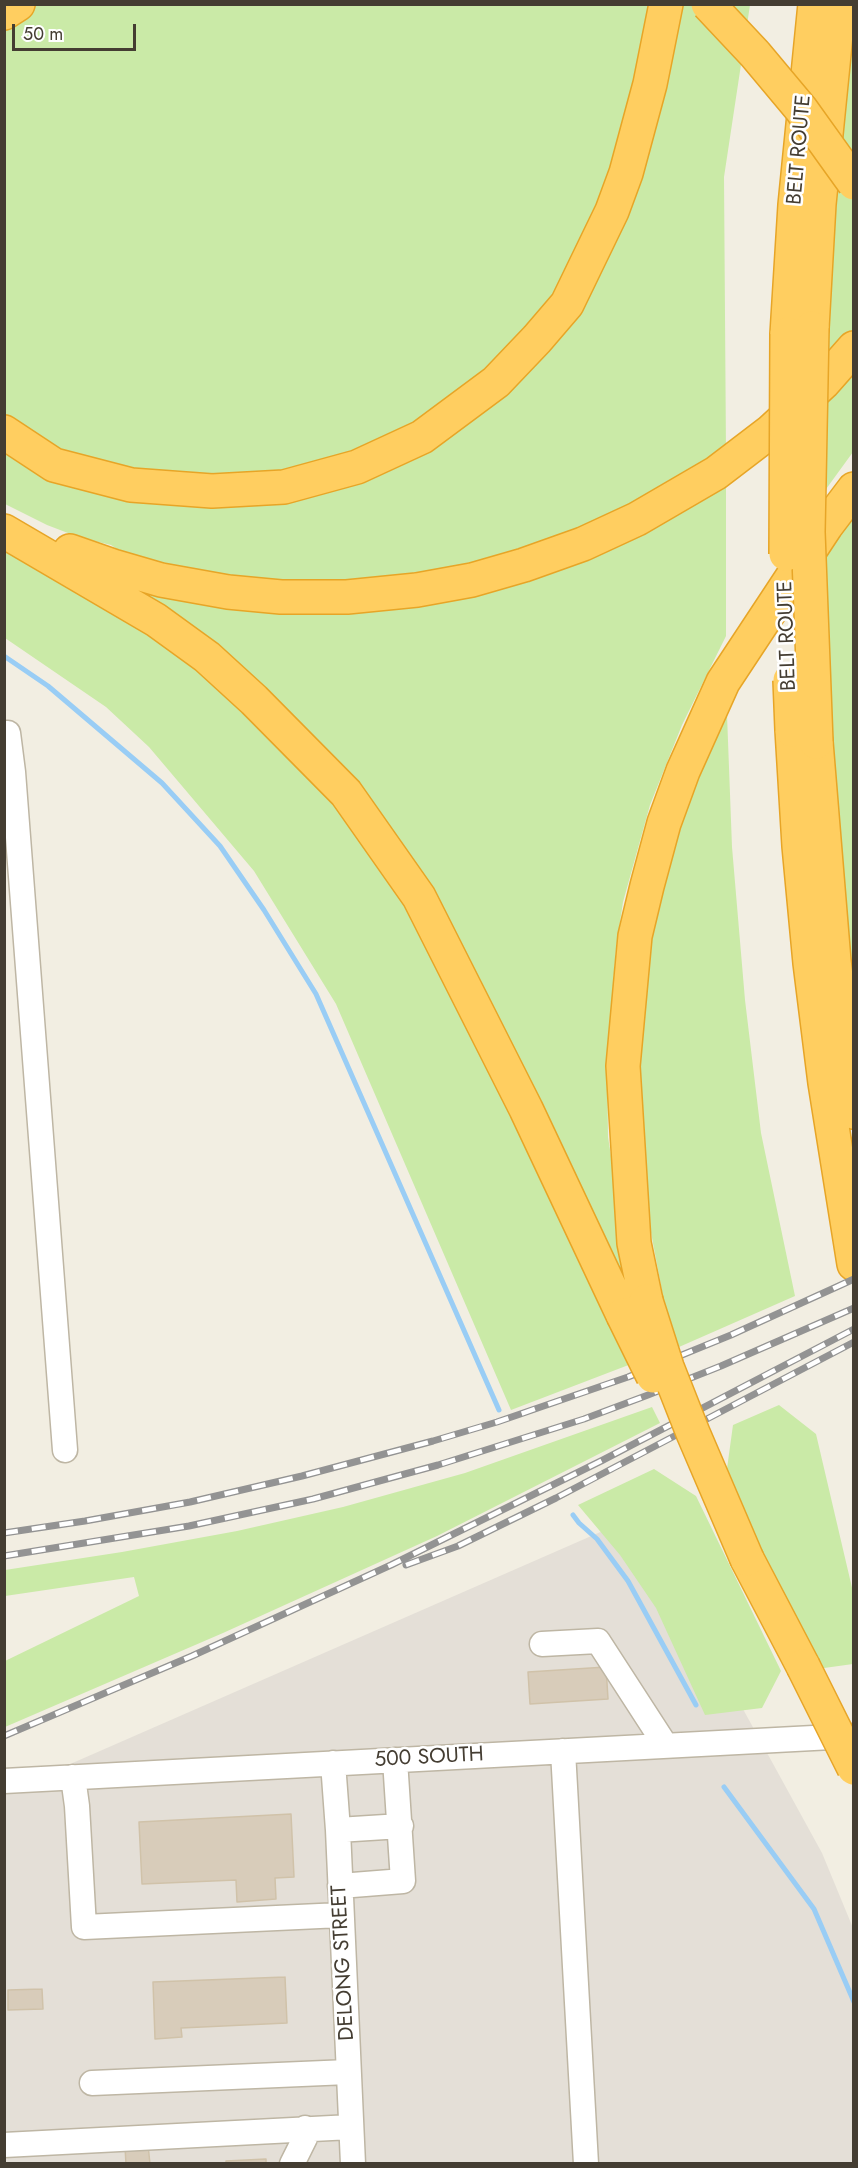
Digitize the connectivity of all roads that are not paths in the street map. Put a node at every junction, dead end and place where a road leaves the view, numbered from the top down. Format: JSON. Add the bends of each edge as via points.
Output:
{"nodes":[{"id":1,"x":18,"y":4,"type":"edge"},
{"id":2,"x":666,"y":4,"type":"edge"},
{"id":3,"x":708,"y":4,"type":"edge"},
{"id":4,"x":815,"y":4,"type":"edge"},
{"id":5,"x":839,"y":4,"type":"edge"},
{"id":6,"x":4,"y":13,"type":"edge"},
{"id":7,"x":854,"y":183,"type":"edge"},
{"id":8,"x":800,"y":331,"type":"junction"},
{"id":9,"x":854,"y":348,"type":"edge"},
{"id":10,"x":4,"y":432,"type":"edge"},
{"id":11,"x":854,"y":489,"type":"edge"},
{"id":12,"x":4,"y":525,"type":"edge"},
{"id":13,"x":4,"y":531,"type":"edge"},
{"id":14,"x":4,"y":733,"type":"edge"},
{"id":15,"x":804,"y":736,"type":"junction"},
{"id":16,"x":854,"y":1112,"type":"edge"},
{"id":17,"x":854,"y":1264,"type":"edge"},
{"id":18,"x":634,"y":1308,"type":"junction"},
{"id":19,"x":65,"y":1450,"type":"dead end"},
{"id":20,"x":542,"y":1644,"type":"dead end"},
{"id":21,"x":854,"y":1736,"type":"edge"},
{"id":22,"x":666,"y":1746,"type":"junction"},
{"id":23,"x":563,"y":1751,"type":"junction"},
{"id":24,"x":395,"y":1760,"type":"junction"},
{"id":25,"x":333,"y":1763,"type":"junction"},
{"id":26,"x":854,"y":1768,"type":"edge"},
{"id":27,"x":73,"y":1777,"type":"junction"},
{"id":28,"x":4,"y":1781,"type":"edge"},
{"id":29,"x":401,"y":1826,"type":"junction"},
{"id":30,"x":338,"y":1830,"type":"junction"},
{"id":31,"x":340,"y":1886,"type":"junction"},
{"id":32,"x":342,"y":1915,"type":"junction"},
{"id":33,"x":348,"y":2072,"type":"junction"},
{"id":34,"x":92,"y":2083,"type":"dead end"},
{"id":35,"x":351,"y":2127,"type":"junction"},
{"id":36,"x":305,"y":2128,"type":"junction"},
{"id":37,"x":4,"y":2145,"type":"edge"},
{"id":38,"x":292,"y":2163,"type":"edge"},
{"id":39,"x":353,"y":2163,"type":"edge"},
{"id":40,"x":586,"y":2163,"type":"edge"}],
"edges":[{"from":1,"to":6,"type":"highway"},
{"from":2,"to":10,"type":"highway","via":[[626,173],[567,304],[496,382],[422,437],[357,467],[284,487],[212,491],[131,484],[54,465]]},
{"from":3,"to":7,"type":"highway","bridge":true,"via":[[801,109]]},
{"from":4,"to":8,"type":"highway","name":"BELT ROUTE","via":[[796,194]]},
{"from":5,"to":8,"type":"highway","name":"BELT ROUTE","via":[[819,204]]},
{"from":8,"to":15,"type":"highway","name":"BELT ROUTE","bridge":true,"via":[[808,532]]},
{"from":9,"to":12,"type":"highway","via":[[771,431],[716,473],[638,519],[583,544],[472,580],[347,597],[228,592],[161,580],[113,566]]},
{"from":11,"to":18,"type":"highway","via":[[723,682],[683,771],[646,886],[635,936],[623,1066]]},
{"from":13,"to":18,"type":"highway","via":[[156,620],[207,657],[346,793],[419,897],[526,1109]]},
{"from":14,"to":19,"type":"street","via":[[8,733],[13,772]]},
{"from":15,"to":16,"type":"highway","name":"BELT ROUTE"},
{"from":15,"to":17,"type":"highway","name":"BELT ROUTE","via":[[799,846],[810,963]]},
{"from":18,"to":26,"type":"highway","bridge":true,"via":[[667,1367],[747,1559]]},
{"from":20,"to":22,"type":"street","via":[[598,1641]]},
{"from":21,"to":22,"type":"street","name":"500 SOUTH"},
{"from":22,"to":23,"type":"street","name":"500 SOUTH"},
{"from":23,"to":24,"type":"street","name":"500 SOUTH"},
{"from":23,"to":40,"type":"street"},
{"from":24,"to":25,"type":"street","name":"500 SOUTH"},
{"from":24,"to":29,"type":"street"},
{"from":25,"to":27,"type":"street","name":"500 SOUTH"},
{"from":25,"to":30,"type":"street","name":"DELONG STREET"},
{"from":27,"to":28,"type":"street","name":"500 SOUTH"},
{"from":27,"to":32,"type":"street","via":[[84,1927]]},
{"from":29,"to":30,"type":"street"},
{"from":29,"to":31,"type":"street","via":[[403,1881]]},
{"from":30,"to":31,"type":"street","name":"DELONG STREET"},
{"from":31,"to":32,"type":"street","name":"DELONG STREET"},
{"from":32,"to":33,"type":"street","name":"DELONG STREET"},
{"from":33,"to":34,"type":"street"},
{"from":33,"to":35,"type":"street","name":"DELONG STREET"},
{"from":35,"to":36,"type":"street"},
{"from":35,"to":39,"type":"street","name":"DELONG STREET"},
{"from":36,"to":37,"type":"street"},
{"from":36,"to":38,"type":"street"}]}
